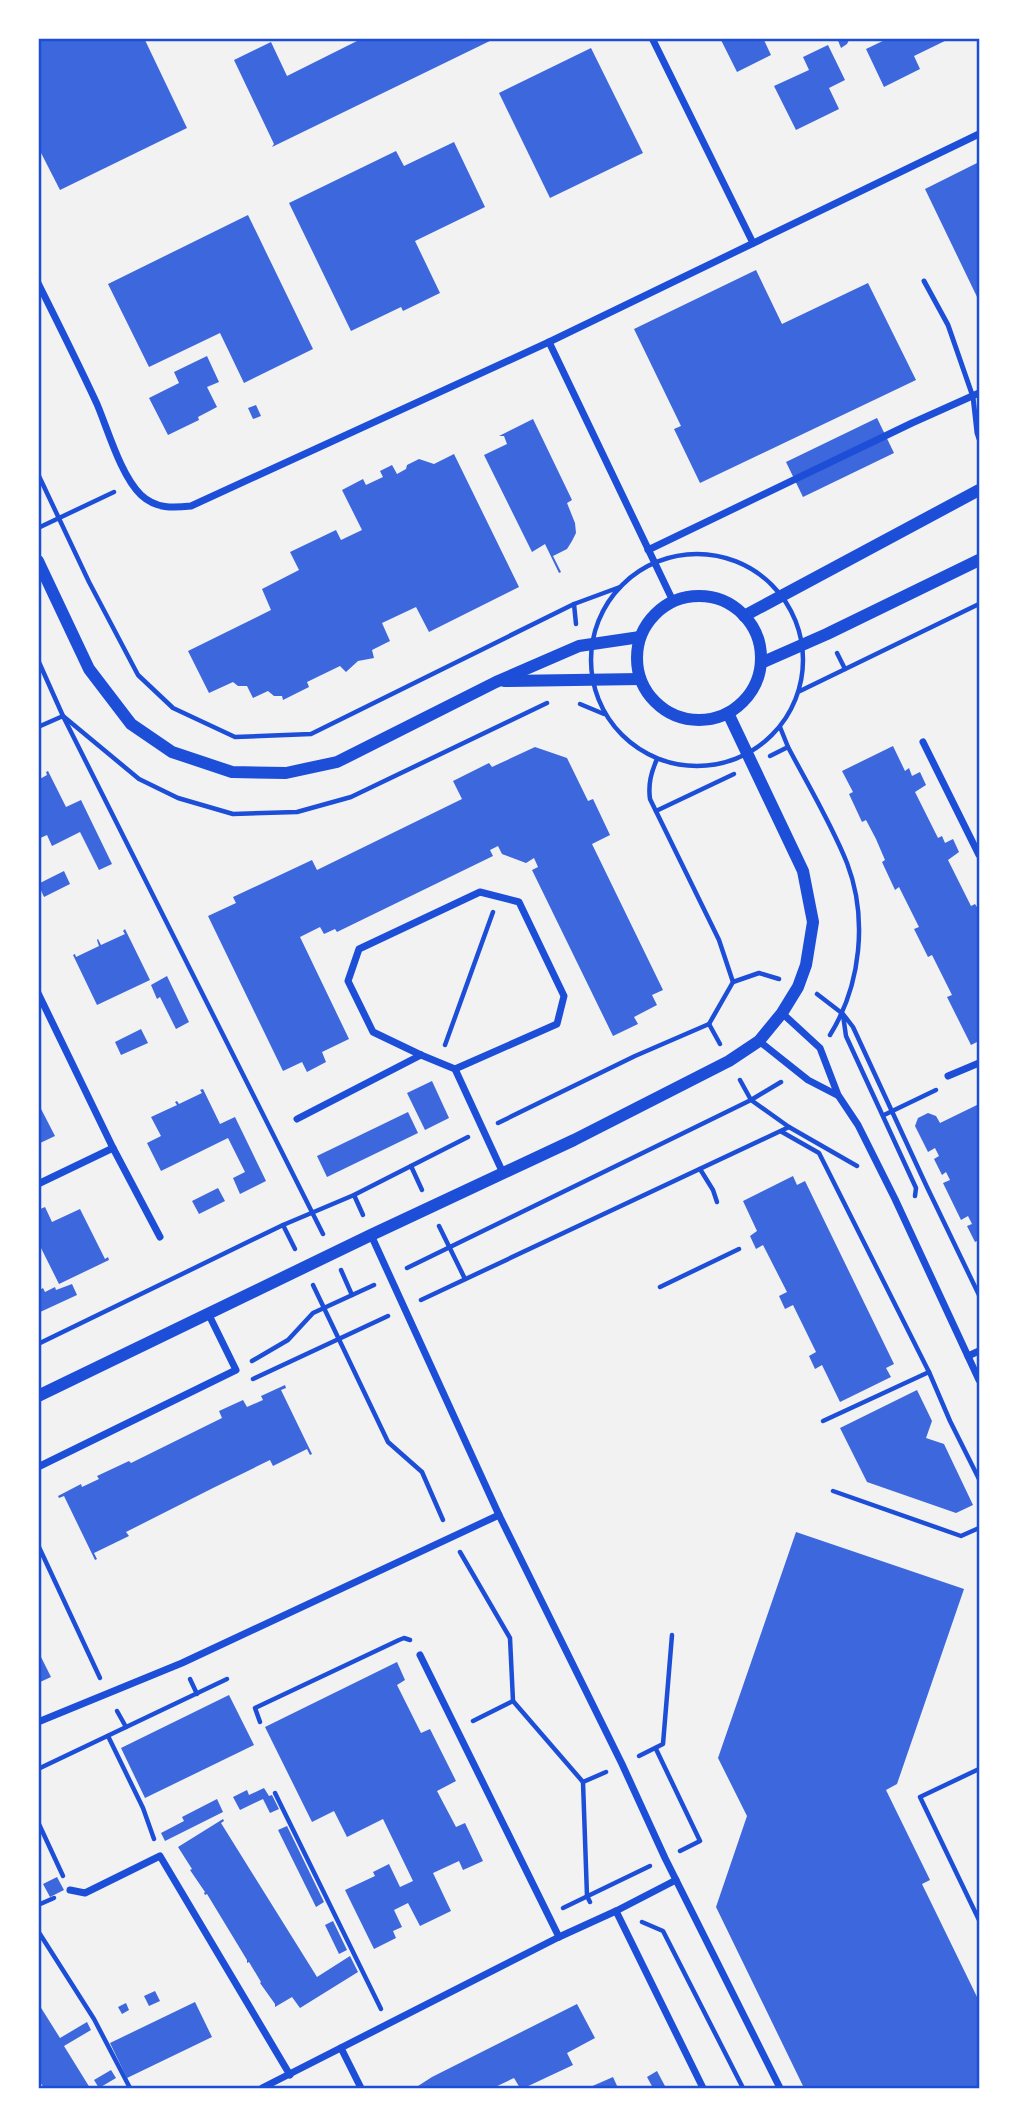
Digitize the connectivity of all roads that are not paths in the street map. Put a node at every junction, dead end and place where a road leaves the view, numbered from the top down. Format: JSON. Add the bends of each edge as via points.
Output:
{"nodes":[{"id":1,"x":652,"y":38,"type":"edge"},
{"id":2,"x":979,"y":134,"type":"edge"},
{"id":3,"x":753,"y":243,"type":"junction"},
{"id":4,"x":924,"y":281,"type":"dead end"},
{"id":5,"x":38,"y":283,"type":"edge"},
{"id":6,"x":549,"y":342,"type":"junction"},
{"id":7,"x":976,"y":395,"type":"edge"},
{"id":8,"x":979,"y":439,"type":"edge"},
{"id":9,"x":979,"y":490,"type":"edge"},
{"id":10,"x":649,"y":550,"type":"junction"},
{"id":11,"x":979,"y":560,"type":"edge"},
{"id":12,"x":38,"y":561,"type":"edge"},
{"id":13,"x":673,"y":601,"type":"junction"},
{"id":14,"x":744,"y":616,"type":"junction"},
{"id":15,"x":640,"y":637,"type":"junction"},
{"id":16,"x":761,"y":663,"type":"junction"},
{"id":17,"x":640,"y":680,"type":"junction"},
{"id":18,"x":496,"y":682,"type":"junction"},
{"id":19,"x":729,"y":713,"type":"junction"},
{"id":20,"x":923,"y":742,"type":"dead end"},
{"id":21,"x":979,"y":855,"type":"edge"},
{"id":22,"x":38,"y":993,"type":"edge"},
{"id":23,"x":782,"y":1013,"type":"junction"},
{"id":24,"x":759,"y":1041,"type":"junction"},
{"id":25,"x":421,"y":1055,"type":"junction"},
{"id":26,"x":979,"y":1063,"type":"edge"},
{"id":27,"x":455,"y":1069,"type":"junction"},
{"id":28,"x":948,"y":1076,"type":"road end"},
{"id":29,"x":838,"y":1095,"type":"junction"},
{"id":30,"x":297,"y":1119,"type":"dead end"},
{"id":31,"x":113,"y":1148,"type":"junction"},
{"id":32,"x":503,"y":1173,"type":"junction"},
{"id":33,"x":38,"y":1184,"type":"edge"},
{"id":34,"x":371,"y":1235,"type":"junction"},
{"id":35,"x":160,"y":1237,"type":"dead end"},
{"id":36,"x":208,"y":1313,"type":"junction"},
{"id":37,"x":979,"y":1351,"type":"edge"},
{"id":38,"x":968,"y":1356,"type":"junction"},
{"id":39,"x":979,"y":1380,"type":"edge"},
{"id":40,"x":38,"y":1396,"type":"edge"},
{"id":41,"x":38,"y":1467,"type":"edge"},
{"id":42,"x":499,"y":1516,"type":"junction"},
{"id":43,"x":420,"y":1655,"type":"road end"},
{"id":44,"x":38,"y":1722,"type":"edge"},
{"id":45,"x":676,"y":1880,"type":"junction"},
{"id":46,"x":70,"y":1890,"type":"road end"},
{"id":47,"x":616,"y":1911,"type":"junction"},
{"id":48,"x":559,"y":1937,"type":"junction"},
{"id":49,"x":341,"y":2048,"type":"junction"},
{"id":50,"x":290,"y":2075,"type":"junction"},
{"id":51,"x":262,"y":2088,"type":"edge"},
{"id":52,"x":361,"y":2088,"type":"edge"},
{"id":53,"x":703,"y":2088,"type":"edge"},
{"id":54,"x":780,"y":2088,"type":"edge"}],
"edges":[{"from":1,"to":3,"type":"street"},
{"from":2,"to":3,"type":"street"},
{"from":3,"to":6,"type":"street"},
{"from":4,"to":7,"type":"lane","via":[[948,325]]},
{"from":5,"to":6,"type":"street","via":[[131,484],[157,506],[174,508],[191,506]]},
{"from":6,"to":10,"type":"street"},
{"from":7,"to":8,"type":"lane"},
{"from":7,"to":10,"type":"street"},
{"from":9,"to":14,"type":"street"},
{"from":10,"to":13,"type":"street"},
{"from":11,"to":16,"type":"street"},
{"from":12,"to":18,"type":"street","via":[[89,669],[131,724],[172,752],[232,772],[286,773],[337,762]]},
{"from":13,"to":14,"type":"street","via":[[711,597]]},
{"from":13,"to":15,"type":"street","via":[[659,610]]},
{"from":14,"to":16,"type":"street","via":[[760,646]]},
{"from":15,"to":17,"type":"street","via":[[636,658]]},
{"from":15,"to":18,"type":"street","via":[[579,646]]},
{"from":16,"to":19,"type":"street","via":[[751,692]]},
{"from":17,"to":18,"type":"street"},
{"from":17,"to":19,"type":"street","via":[[648,695],[676,716],[712,719]]},
{"from":19,"to":23,"type":"street","via":[[803,872],[813,922],[806,965]]},
{"from":20,"to":21,"type":"street"},
{"from":22,"to":31,"type":"street"},
{"from":23,"to":24,"type":"street"},
{"from":23,"to":29,"type":"street","via":[[820,1048]]},
{"from":24,"to":29,"type":"street","via":[[808,1080]]},
{"from":24,"to":32,"type":"street","via":[[729,1061]]},
{"from":25,"to":27,"type":"street"},
{"from":25,"to":27,"type":"street","via":[[373,1032],[348,981],[359,949],[480,892],[519,902],[564,996],[557,1024]]},
{"from":25,"to":30,"type":"street"},
{"from":26,"to":28,"type":"street"},
{"from":27,"to":32,"type":"street"},
{"from":29,"to":38,"type":"street","via":[[858,1125]]},
{"from":31,"to":33,"type":"street"},
{"from":31,"to":35,"type":"street"},
{"from":32,"to":34,"type":"street"},
{"from":34,"to":36,"type":"street"},
{"from":34,"to":42,"type":"street"},
{"from":36,"to":40,"type":"street"},
{"from":36,"to":41,"type":"street","via":[[236,1370]]},
{"from":37,"to":38,"type":"street"},
{"from":38,"to":39,"type":"street"},
{"from":42,"to":44,"type":"street","via":[[182,1663]]},
{"from":42,"to":45,"type":"street"},
{"from":43,"to":48,"type":"street"},
{"from":45,"to":47,"type":"street"},
{"from":45,"to":54,"type":"street"},
{"from":46,"to":50,"type":"street","via":[[85,1893],[160,1856]]},
{"from":47,"to":48,"type":"street"},
{"from":47,"to":53,"type":"street"},
{"from":48,"to":49,"type":"street"},
{"from":49,"to":50,"type":"street"},
{"from":49,"to":52,"type":"street"},
{"from":50,"to":51,"type":"street"}]}
